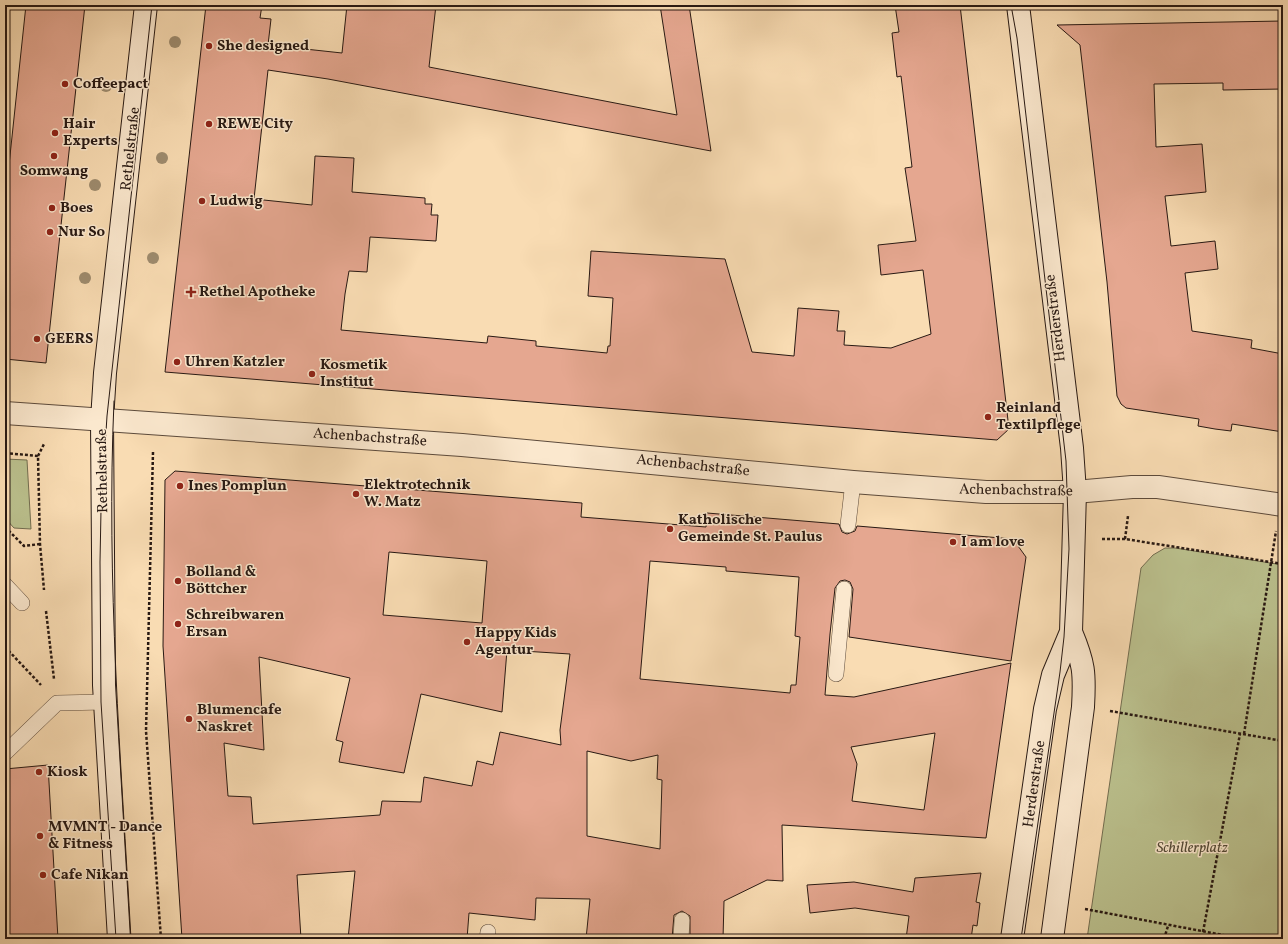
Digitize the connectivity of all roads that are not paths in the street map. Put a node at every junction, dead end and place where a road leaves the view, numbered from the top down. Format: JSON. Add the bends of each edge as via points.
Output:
{"nodes":[{"id":1,"x":146,"y":5,"type":"edge"},
{"id":2,"x":1018,"y":5,"type":"edge"},
{"id":3,"x":5,"y":412,"type":"edge"},
{"id":4,"x":102,"y":420,"type":"junction"},
{"id":5,"x":853,"y":482,"type":"junction"},
{"id":6,"x":1075,"y":492,"type":"junction"},
{"id":7,"x":1282,"y":504,"type":"edge"},
{"id":8,"x":848,"y":525,"type":"dead end"},
{"id":9,"x":5,"y":585,"type":"edge"},
{"id":10,"x":844,"y":589,"type":"dead end"},
{"id":11,"x":22,"y":603,"type":"dead end"},
{"id":12,"x":1071,"y":632,"type":"junction"},
{"id":13,"x":836,"y":674,"type":"dead end"},
{"id":14,"x":105,"y":702,"type":"junction"},
{"id":15,"x":5,"y":753,"type":"edge"},
{"id":16,"x":682,"y":920,"type":"dead end"},
{"id":17,"x":119,"y":939,"type":"edge"},
{"id":18,"x":681,"y":939,"type":"edge"},
{"id":19,"x":1012,"y":939,"type":"edge"},
{"id":20,"x":1052,"y":939,"type":"edge"}],
"edges":[{"from":1,"to":4,"type":"street","name":"Rethelstraße"},
{"from":2,"to":6,"type":"street","name":"Herderstraße","via":[[1071,440]]},
{"from":3,"to":4,"type":"street","name":"Achenbachstraße"},
{"from":4,"to":5,"type":"street","name":"Achenbachstraße","via":[[462,445]]},
{"from":4,"to":14,"type":"street","name":"Rethelstraße"},
{"from":5,"to":6,"type":"street","name":"Achenbachstraße","via":[[986,492]]},
{"from":5,"to":8,"type":"lane"},
{"from":6,"to":7,"type":"street","name":"Achenbachstraße","via":[[1158,487]]},
{"from":6,"to":12,"type":"street","name":"Herderstraße"},
{"from":9,"to":11,"type":"lane"},
{"from":10,"to":13,"type":"lane"},
{"from":12,"to":19,"type":"street","name":"Herderstraße","via":[[1053,675],[1045,709]]},
{"from":12,"to":20,"type":"street","name":"Herderstraße","via":[[1082,659],[1085,676]]},
{"from":14,"to":15,"type":"lane","via":[[57,703]]},
{"from":14,"to":17,"type":"street","name":"Rethelstraße"},
{"from":16,"to":18,"type":"lane"}]}
